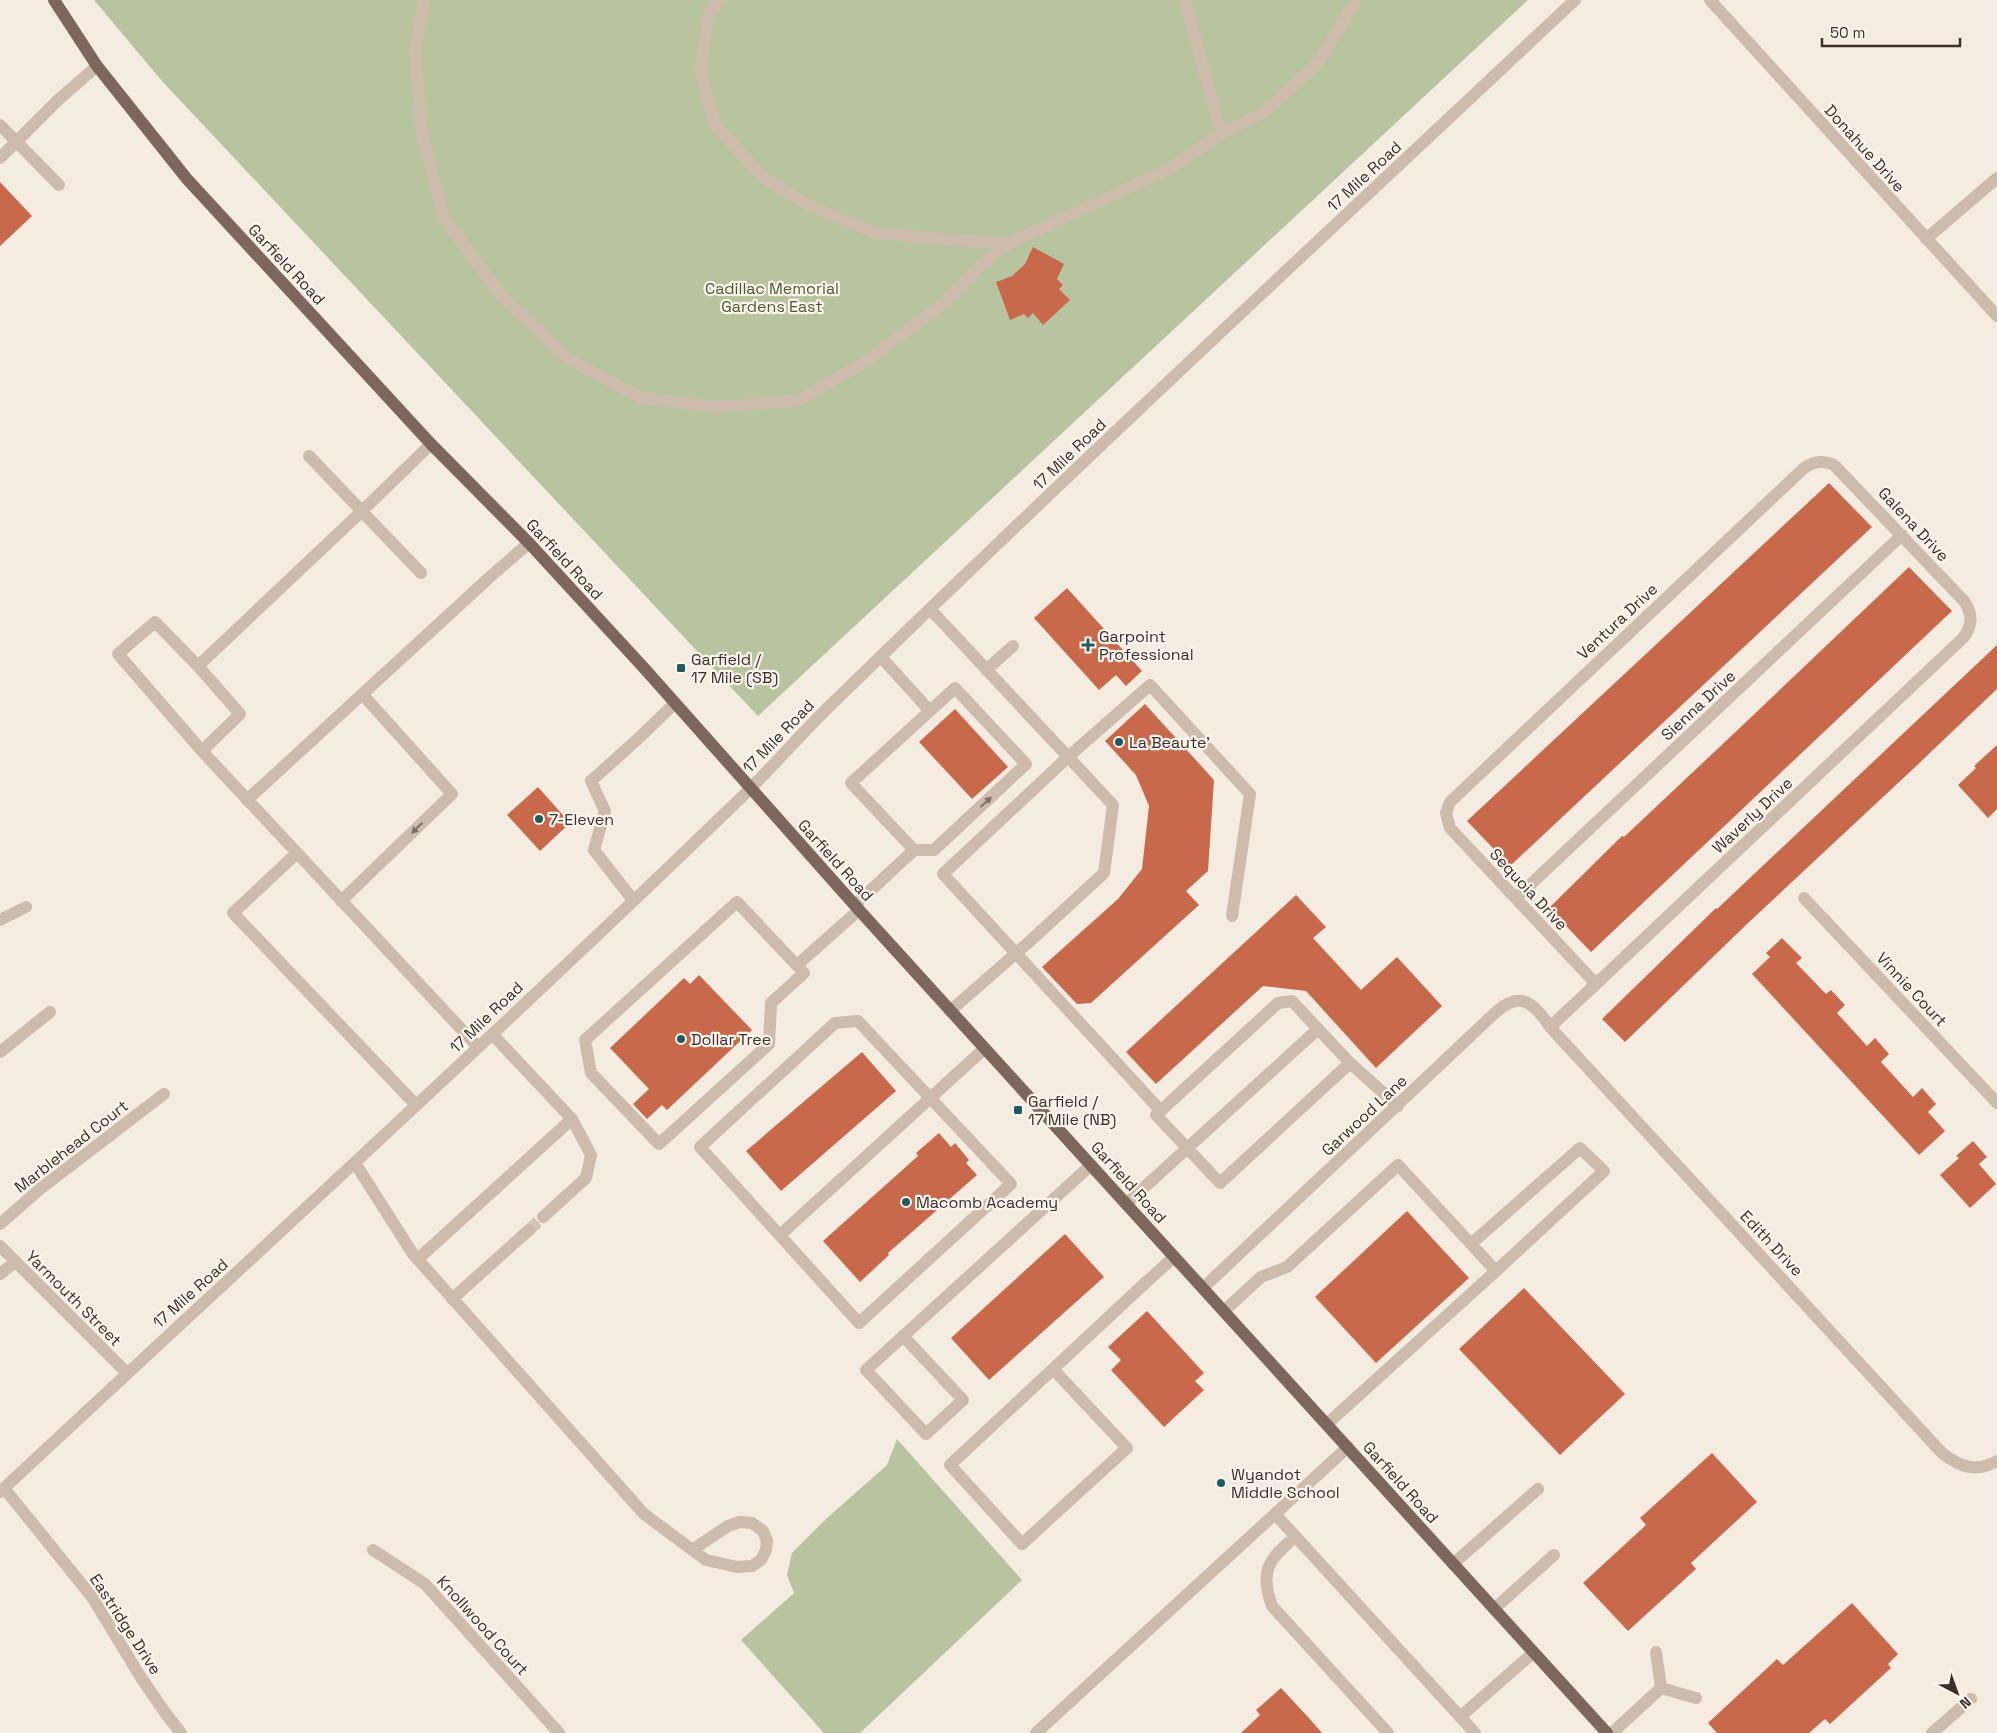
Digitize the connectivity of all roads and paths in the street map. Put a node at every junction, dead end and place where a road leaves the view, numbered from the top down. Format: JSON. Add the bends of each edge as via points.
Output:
{"nodes":[{"id":1,"x":54,"y":0,"type":"edge"},
{"id":2,"x":424,"y":0,"type":"edge"},
{"id":3,"x":719,"y":0,"type":"edge"},
{"id":4,"x":1185,"y":0,"type":"edge"},
{"id":5,"x":1356,"y":0,"type":"edge"},
{"id":6,"x":1575,"y":0,"type":"edge"},
{"id":7,"x":1710,"y":0,"type":"edge"},
{"id":8,"x":98,"y":66,"type":"junction"},
{"id":9,"x":0,"y":124,"type":"edge"},
{"id":10,"x":1221,"y":134,"type":"junction"},
{"id":11,"x":16,"y":142,"type":"junction"},
{"id":12,"x":0,"y":158,"type":"edge"},
{"id":13,"x":1997,"y":178,"type":"edge"},
{"id":14,"x":59,"y":185,"type":"dead end"},
{"id":15,"x":1926,"y":239,"type":"junction"},
{"id":16,"x":1010,"y":243,"type":"junction"},
{"id":17,"x":1997,"y":316,"type":"edge"},
{"id":18,"x":430,"y":444,"type":"junction"},
{"id":19,"x":309,"y":456,"type":"dead end"},
{"id":20,"x":1819,"y":462,"type":"joint"},
{"id":21,"x":361,"y":512,"type":"junction"},
{"id":22,"x":1902,"y":535,"type":"junction"},
{"id":23,"x":529,"y":543,"type":"junction"},
{"id":24,"x":421,"y":573,"type":"dead end"},
{"id":25,"x":930,"y":610,"type":"junction"},
{"id":26,"x":1971,"y":622,"type":"joint"},
{"id":27,"x":1013,"y":646,"type":"dead end"},
{"id":28,"x":881,"y":657,"type":"junction"},
{"id":29,"x":198,"y":666,"type":"junction"},
{"id":30,"x":986,"y":670,"type":"junction"},
{"id":31,"x":363,"y":695,"type":"junction"},
{"id":32,"x":675,"y":702,"type":"junction"},
{"id":33,"x":930,"y":711,"type":"junction"},
{"id":34,"x":202,"y":751,"type":"junction"},
{"id":35,"x":1068,"y":758,"type":"junction"},
{"id":36,"x":750,"y":788,"type":"junction"},
{"id":37,"x":248,"y":800,"type":"junction"},
{"id":38,"x":1446,"y":813,"type":"joint"},
{"id":39,"x":914,"y":850,"type":"junction"},
{"id":40,"x":297,"y":853,"type":"junction"},
{"id":41,"x":1516,"y":898,"type":"junction"},
{"id":42,"x":1804,"y":898,"type":"dead end"},
{"id":43,"x":633,"y":900,"type":"junction"},
{"id":44,"x":341,"y":901,"type":"junction"},
{"id":45,"x":26,"y":907,"type":"dead end"},
{"id":46,"x":857,"y":908,"type":"junction"},
{"id":47,"x":1232,"y":916,"type":"dead end"},
{"id":48,"x":0,"y":920,"type":"edge"},
{"id":49,"x":1016,"y":954,"type":"junction"},
{"id":50,"x":797,"y":965,"type":"junction"},
{"id":51,"x":1596,"y":984,"type":"junction"},
{"id":52,"x":950,"y":1011,"type":"junction"},
{"id":53,"x":50,"y":1012,"type":"dead end"},
{"id":54,"x":1550,"y":1027,"type":"junction"},
{"id":55,"x":1318,"y":1029,"type":"junction"},
{"id":56,"x":492,"y":1034,"type":"junction"},
{"id":57,"x":478,"y":1047,"type":"junction"},
{"id":58,"x":984,"y":1049,"type":"junction"},
{"id":59,"x":0,"y":1052,"type":"edge"},
{"id":60,"x":1350,"y":1063,"type":"junction"},
{"id":61,"x":164,"y":1094,"type":"dead end"},
{"id":62,"x":930,"y":1098,"type":"junction"},
{"id":63,"x":1997,"y":1103,"type":"edge"},
{"id":64,"x":416,"y":1106,"type":"junction"},
{"id":65,"x":1398,"y":1106,"type":"junction"},
{"id":66,"x":1161,"y":1111,"type":"junction"},
{"id":67,"x":572,"y":1119,"type":"junction"},
{"id":68,"x":1188,"y":1148,"type":"junction"},
{"id":69,"x":355,"y":1163,"type":"junction"},
{"id":70,"x":1091,"y":1165,"type":"junction"},
{"id":71,"x":1126,"y":1204,"type":"junction"},
{"id":72,"x":543,"y":1217,"type":"tunnel mouth"},
{"id":73,"x":0,"y":1224,"type":"edge"},
{"id":74,"x":529,"y":1230,"type":"tunnel mouth"},
{"id":75,"x":780,"y":1235,"type":"junction"},
{"id":76,"x":1471,"y":1244,"type":"junction"},
{"id":77,"x":0,"y":1246,"type":"edge"},
{"id":78,"x":1174,"y":1257,"type":"junction"},
{"id":79,"x":418,"y":1259,"type":"junction"},
{"id":80,"x":15,"y":1262,"type":"junction"},
{"id":81,"x":1496,"y":1271,"type":"junction"},
{"id":82,"x":0,"y":1274,"type":"edge"},
{"id":83,"x":1203,"y":1288,"type":"junction"},
{"id":84,"x":452,"y":1299,"type":"junction"},
{"id":85,"x":1224,"y":1311,"type":"junction"},
{"id":86,"x":903,"y":1336,"type":"junction"},
{"id":87,"x":1053,"y":1369,"type":"junction"},
{"id":88,"x":127,"y":1373,"type":"junction"},
{"id":89,"x":1327,"y":1424,"type":"junction"},
{"id":90,"x":1348,"y":1447,"type":"junction"},
{"id":91,"x":1997,"y":1461,"type":"edge"},
{"id":92,"x":1538,"y":1489,"type":"dead end"},
{"id":93,"x":2,"y":1490,"type":"edge"},
{"id":94,"x":1275,"y":1514,"type":"junction"},
{"id":95,"x":1295,"y":1537,"type":"junction"},
{"id":96,"x":373,"y":1550,"type":"dead end"},
{"id":97,"x":692,"y":1550,"type":"junction"},
{"id":98,"x":1554,"y":1555,"type":"dead end"},
{"id":99,"x":1453,"y":1564,"type":"junction"},
{"id":100,"x":1494,"y":1609,"type":"junction"},
{"id":101,"x":1656,"y":1652,"type":"dead end"},
{"id":102,"x":1533,"y":1653,"type":"junction"},
{"id":103,"x":1661,"y":1688,"type":"junction"},
{"id":104,"x":1696,"y":1698,"type":"dead end"},
{"id":105,"x":1971,"y":1699,"type":"dead end"},
{"id":106,"x":1460,"y":1717,"type":"junction"},
{"id":107,"x":181,"y":1733,"type":"edge"},
{"id":108,"x":559,"y":1733,"type":"edge"},
{"id":109,"x":1036,"y":1733,"type":"edge"},
{"id":110,"x":1388,"y":1733,"type":"edge"},
{"id":111,"x":1474,"y":1733,"type":"edge"},
{"id":112,"x":1607,"y":1733,"type":"edge"},
{"id":113,"x":1612,"y":1733,"type":"edge"},
{"id":114,"x":1932,"y":1733,"type":"edge"}],
"edges":[{"from":1,"to":8,"type":"main road","name":"Garfield Road"},
{"from":2,"to":16,"type":"street","via":[[415,51],[422,135],[444,218],[501,295],[567,358],[641,398],[720,407],[799,400],[865,362],[935,310],[981,264]]},
{"from":3,"to":16,"type":"street","via":[[710,13],[700,70],[715,125],[764,178],[808,205],[876,233]]},
{"from":4,"to":10,"type":"street"},
{"from":5,"to":10,"type":"street","via":[[1318,63],[1266,111]]},
{"from":6,"to":25,"type":"street","name":"17 Mile Road"},
{"from":7,"to":15,"type":"street","name":"Donahue Drive"},
{"from":8,"to":11,"type":"street"},
{"from":8,"to":18,"type":"main road","name":"Garfield Road","via":[[187,179]]},
{"from":9,"to":11,"type":"street"},
{"from":10,"to":16,"type":"street","via":[[1169,169]]},
{"from":11,"to":12,"type":"street"},
{"from":11,"to":14,"type":"street"},
{"from":13,"to":15,"type":"street"},
{"from":15,"to":17,"type":"street","name":"Donahue Drive"},
{"from":18,"to":21,"type":"street"},
{"from":18,"to":23,"type":"main road","name":"Garfield Road"},
{"from":19,"to":21,"type":"street"},
{"from":20,"to":22,"type":"street","name":"Galena Drive","via":[[1827,462],[1841,470]]},
{"from":20,"to":38,"type":"street","name":"Ventura Drive","via":[[1802,469],[1464,786],[1450,802]]},
{"from":21,"to":24,"type":"street"},
{"from":21,"to":29,"type":"street"},
{"from":22,"to":26,"type":"street","name":"Galena Drive","via":[[1964,601],[1969,608]]},
{"from":22,"to":41,"type":"street","name":"Sienna Drive"},
{"from":23,"to":31,"type":"street"},
{"from":23,"to":32,"type":"main road","name":"Garfield Road"},
{"from":25,"to":28,"type":"street","name":"17 Mile Road"},
{"from":25,"to":30,"type":"street"},
{"from":26,"to":51,"type":"street","name":"Waverly Drive","via":[[1962,639]]},
{"from":27,"to":30,"type":"street"},
{"from":28,"to":33,"type":"street"},
{"from":28,"to":36,"type":"street","name":"17 Mile Road"},
{"from":29,"to":34,"type":"street","via":[[240,714]]},
{"from":29,"to":34,"type":"street","via":[[155,622],[118,654]]},
{"from":30,"to":35,"type":"street"},
{"from":31,"to":37,"type":"street"},
{"from":31,"to":44,"type":"street","one_way":true,"via":[[452,794]]},
{"from":32,"to":36,"type":"main road","name":"Garfield Road"},
{"from":32,"to":43,"type":"street","via":[[591,781],[606,811],[594,850]]},
{"from":33,"to":39,"type":"street","via":[[851,783]]},
{"from":39,"to":33,"type":"street","one_way":true,"via":[[934,850],[1026,764],[955,688]]},
{"from":34,"to":37,"type":"street"},
{"from":35,"to":47,"type":"street","via":[[1150,685],[1250,794]]},
{"from":35,"to":49,"type":"street","via":[[1113,805],[1104,874]]},
{"from":35,"to":49,"type":"street","via":[[943,874]]},
{"from":36,"to":43,"type":"street","name":"17 Mile Road"},
{"from":36,"to":46,"type":"main road","name":"Garfield Road"},
{"from":37,"to":40,"type":"street"},
{"from":38,"to":41,"type":"street","name":"Sequoia Drive","via":[[1450,828]]},
{"from":39,"to":46,"type":"street"},
{"from":40,"to":44,"type":"street"},
{"from":40,"to":64,"type":"street","via":[[233,912]]},
{"from":41,"to":51,"type":"street","name":"Sequoia Drive"},
{"from":42,"to":63,"type":"street","name":"Vinnie Court"},
{"from":43,"to":56,"type":"street","name":"17 Mile Road"},
{"from":44,"to":57,"type":"street"},
{"from":45,"to":48,"type":"street"},
{"from":46,"to":50,"type":"street"},
{"from":46,"to":52,"type":"main road","name":"Garfield Road"},
{"from":49,"to":52,"type":"street"},
{"from":49,"to":66,"type":"street"},
{"from":50,"to":50,"type":"street","via":[[737,902],[584,1040],[591,1073],[659,1144],[769,1044],[771,1003],[804,973]]},
{"from":51,"to":54,"type":"street","name":"Waverly Drive"},
{"from":52,"to":58,"type":"main road","name":"Garfield Road"},
{"from":53,"to":59,"type":"street"},
{"from":54,"to":65,"type":"street","name":"Garwood Lane","via":[[1531,1004],[1509,1002]]},
{"from":54,"to":91,"type":"street","name":"Edith Drive","via":[[1942,1453],[1961,1465],[1977,1469]]},
{"from":55,"to":60,"type":"street"},
{"from":55,"to":66,"type":"street","via":[[1292,1001],[1278,1003]]},
{"from":55,"to":68,"type":"street"},
{"from":56,"to":57,"type":"street","name":"17 Mile Road"},
{"from":56,"to":67,"type":"street"},
{"from":57,"to":64,"type":"street","name":"17 Mile Road"},
{"from":58,"to":62,"type":"street"},
{"from":58,"to":70,"type":"main road","name":"Garfield Road"},
{"from":60,"to":65,"type":"street"},
{"from":60,"to":68,"type":"street","via":[[1220,1183]]},
{"from":61,"to":73,"type":"street","name":"Marblehead Court","via":[[40,1189]]},
{"from":62,"to":75,"type":"street"},
{"from":62,"to":75,"type":"street","via":[[858,1021],[835,1023],[700,1148]]},
{"from":62,"to":75,"type":"street","via":[[1010,1184],[859,1323]]},
{"from":64,"to":69,"type":"street","name":"17 Mile Road"},
{"from":65,"to":83,"type":"street","name":"Garwood Lane"},
{"from":66,"to":68,"type":"street","via":[[1156,1115]]},
{"from":67,"to":72,"type":"street","via":[[591,1155],[586,1178]]},
{"from":67,"to":79,"type":"street"},
{"from":68,"to":71,"type":"street"},
{"from":69,"to":79,"type":"street"},
{"from":69,"to":88,"type":"street","name":"17 Mile Road"},
{"from":70,"to":71,"type":"main road","name":"Garfield Road"},
{"from":70,"to":86,"type":"street"},
{"from":71,"to":78,"type":"main road","name":"Garfield Road"},
{"from":74,"to":84,"type":"street"},
{"from":76,"to":81,"type":"street"},
{"from":76,"to":81,"type":"street","via":[[1580,1148],[1604,1171]]},
{"from":76,"to":85,"type":"street","via":[[1398,1165],[1287,1267],[1261,1277]]},
{"from":77,"to":80,"type":"street","name":"Yarmouth Street"},
{"from":78,"to":83,"type":"main road","name":"Garfield Road"},
{"from":78,"to":87,"type":"street"},
{"from":79,"to":84,"type":"street"},
{"from":80,"to":82,"type":"street"},
{"from":80,"to":88,"type":"street","name":"Yarmouth Street"},
{"from":81,"to":89,"type":"street"},
{"from":83,"to":85,"type":"main road","name":"Garfield Road"},
{"from":84,"to":97,"type":"street","via":[[644,1514]]},
{"from":85,"to":89,"type":"main road","name":"Garfield Road"},
{"from":86,"to":86,"type":"street","via":[[866,1370],[926,1434],[963,1400]]},
{"from":87,"to":87,"type":"street","via":[[950,1466],[1022,1544],[1127,1448]]},
{"from":88,"to":93,"type":"street","name":"17 Mile Road"},
{"from":89,"to":90,"type":"main road","name":"Garfield Road"},
{"from":90,"to":94,"type":"street"},
{"from":90,"to":99,"type":"main road","name":"Garfield Road"},
{"from":92,"to":99,"type":"street"},
{"from":93,"to":107,"type":"street","name":"Eastridge Drive","via":[[92,1597],[140,1676]]},
{"from":94,"to":95,"type":"street"},
{"from":94,"to":109,"type":"street"},
{"from":95,"to":106,"type":"street"},
{"from":95,"to":110,"type":"street","via":[[1270,1561],[1266,1577],[1272,1606]]},
{"from":96,"to":108,"type":"street","name":"Knollwood Court","via":[[425,1584]]},
{"from":97,"to":97,"type":"street","via":[[706,1560],[737,1567],[752,1566],[760,1560],[767,1541],[763,1531],[752,1523],[740,1522],[728,1526]]},
{"from":98,"to":100,"type":"street"},
{"from":99,"to":100,"type":"main road","name":"Garfield Road"},
{"from":100,"to":102,"type":"main road","name":"Garfield Road"},
{"from":101,"to":103,"type":"street"},
{"from":102,"to":106,"type":"street"},
{"from":102,"to":112,"type":"main road","name":"Garfield Road"},
{"from":103,"to":104,"type":"street"},
{"from":103,"to":113,"type":"street"},
{"from":105,"to":114,"type":"street"},
{"from":106,"to":111,"type":"street"}]}
